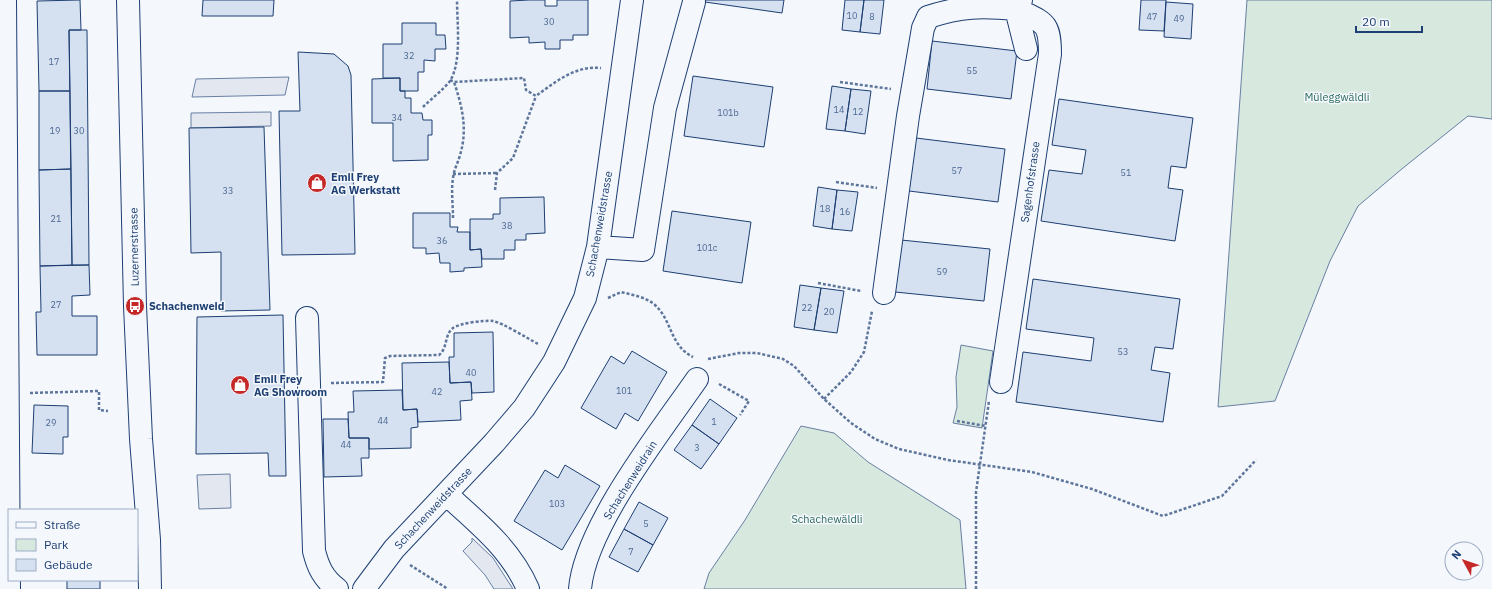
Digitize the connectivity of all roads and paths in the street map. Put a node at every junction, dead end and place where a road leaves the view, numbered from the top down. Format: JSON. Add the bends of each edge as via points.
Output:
{"nodes":[{"id":1,"x":5,"y":0,"type":"edge"},
{"id":2,"x":128,"y":0,"type":"edge"},
{"id":3,"x":457,"y":0,"type":"edge"},
{"id":4,"x":632,"y":0,"type":"edge"},
{"id":5,"x":694,"y":2,"type":"dead end"},
{"id":6,"x":1015,"y":3,"type":"edge"},
{"id":7,"x":1026,"y":49,"type":"dead end"},
{"id":8,"x":623,"y":72,"type":"junction"},
{"id":9,"x":450,"y":80,"type":"junction"},
{"id":10,"x":454,"y":82,"type":"junction"},
{"id":11,"x":840,"y":82,"type":"dead end"},
{"id":12,"x":912,"y":93,"type":"junction"},
{"id":13,"x":536,"y":96,"type":"junction"},
{"id":14,"x":423,"y":107,"type":"dead end"},
{"id":15,"x":497,"y":173,"type":"junction"},
{"id":16,"x":453,"y":174,"type":"junction"},
{"id":17,"x":836,"y":182,"type":"dead end"},
{"id":18,"x":495,"y":190,"type":"dead end"},
{"id":19,"x":898,"y":191,"type":"junction"},
{"id":20,"x":453,"y":218,"type":"dead end"},
{"id":21,"x":598,"y":247,"type":"junction"},
{"id":22,"x":818,"y":283,"type":"dead end"},
{"id":23,"x":879,"y":293,"type":"junction"},
{"id":24,"x":605,"y":300,"type":"dead end"},
{"id":25,"x":307,"y":318,"type":"dead end"},
{"id":26,"x":531,"y":340,"type":"dead end"},
{"id":27,"x":699,"y":366,"type":"junction"},
{"id":28,"x":309,"y":384,"type":"junction"},
{"id":29,"x":996,"y":389,"type":"joint"},
{"id":30,"x":8,"y":392,"type":"junction"},
{"id":31,"x":824,"y":399,"type":"junction"},
{"id":32,"x":108,"y":411,"type":"dead end"},
{"id":33,"x":740,"y":416,"type":"dead end"},
{"id":34,"x":956,"y":421,"type":"dead end"},
{"id":35,"x":986,"y":426,"type":"junction"},
{"id":36,"x":1256,"y":460,"type":"dead end"},
{"id":37,"x":979,"y":465,"type":"junction"},
{"id":38,"x":446,"y":494,"type":"junction"},
{"id":39,"x":9,"y":509,"type":"edge"},
{"id":40,"x":430,"y":578,"type":"dead end"},
{"id":41,"x":150,"y":589,"type":"edge"},
{"id":42,"x":337,"y":589,"type":"edge"},
{"id":43,"x":364,"y":589,"type":"edge"},
{"id":44,"x":448,"y":589,"type":"edge"},
{"id":45,"x":528,"y":589,"type":"edge"},
{"id":46,"x":580,"y":589,"type":"edge"},
{"id":47,"x":976,"y":589,"type":"edge"}],
"edges":[{"from":1,"to":30,"type":"street"},
{"from":2,"to":41,"type":"street","name":"Luzernerstrasse","via":[[135,306]]},
{"from":3,"to":9,"type":"path","via":[[458,46]]},
{"from":4,"to":8,"type":"street","name":"Schachenweidstrasse"},
{"from":5,"to":21,"type":"street","via":[[665,108],[643,250]]},
{"from":6,"to":7,"type":"street"},
{"from":6,"to":12,"type":"street","via":[[956,9],[928,17],[923,28]]},
{"from":6,"to":29,"type":"street","name":"Sagenhofstrasse","via":[[1041,22],[1050,33],[1050,54]]},
{"from":8,"to":13,"type":"path","via":[[594,67],[584,68],[574,71]]},
{"from":8,"to":21,"type":"street","name":"Schachenweidstrasse"},
{"from":9,"to":10,"type":"path"},
{"from":9,"to":14,"type":"path"},
{"from":10,"to":13,"type":"path","via":[[524,78],[526,90]]},
{"from":10,"to":16,"type":"path","via":[[464,123],[462,148]]},
{"from":11,"to":12,"type":"path"},
{"from":12,"to":19,"type":"street"},
{"from":13,"to":15,"type":"path","via":[[513,158]]},
{"from":15,"to":16,"type":"path"},
{"from":15,"to":18,"type":"path"},
{"from":16,"to":20,"type":"path"},
{"from":17,"to":19,"type":"path"},
{"from":19,"to":23,"type":"street"},
{"from":21,"to":38,"type":"street","name":"Schachenweidstrasse","via":[[585,298],[554,362],[524,408]]},
{"from":22,"to":23,"type":"path"},
{"from":23,"to":31,"type":"path","via":[[864,352],[851,372]]},
{"from":24,"to":27,"type":"path","via":[[621,292],[657,306],[675,341]]},
{"from":25,"to":28,"type":"street"},
{"from":26,"to":28,"type":"path","via":[[493,321],[464,323],[453,328],[448,334],[444,351],[439,355],[385,358],[383,382]]},
{"from":27,"to":31,"type":"path","via":[[739,353],[757,353],[783,358],[794,366]]},
{"from":27,"to":33,"type":"path","via":[[712,381],[750,401]]},
{"from":27,"to":46,"type":"street","name":"Schachenweidrain","via":[[601,527],[590,553]]},
{"from":28,"to":42,"type":"street","via":[[314,551],[318,568]]},
{"from":29,"to":35,"type":"path"},
{"from":30,"to":32,"type":"path","via":[[99,392],[99,410]]},
{"from":30,"to":39,"type":"street"},
{"from":31,"to":37,"type":"path","via":[[851,423],[875,439],[899,449]]},
{"from":34,"to":35,"type":"path"},
{"from":35,"to":37,"type":"path"},
{"from":36,"to":37,"type":"path","via":[[1222,496],[1163,516],[1092,489],[1032,472]]},
{"from":37,"to":47,"type":"path","via":[[976,492]]},
{"from":38,"to":43,"type":"street","name":"Schachenweidstrasse","via":[[394,549]]},
{"from":38,"to":45,"type":"street","via":[[498,542],[520,571]]},
{"from":40,"to":44,"type":"path"}]}
